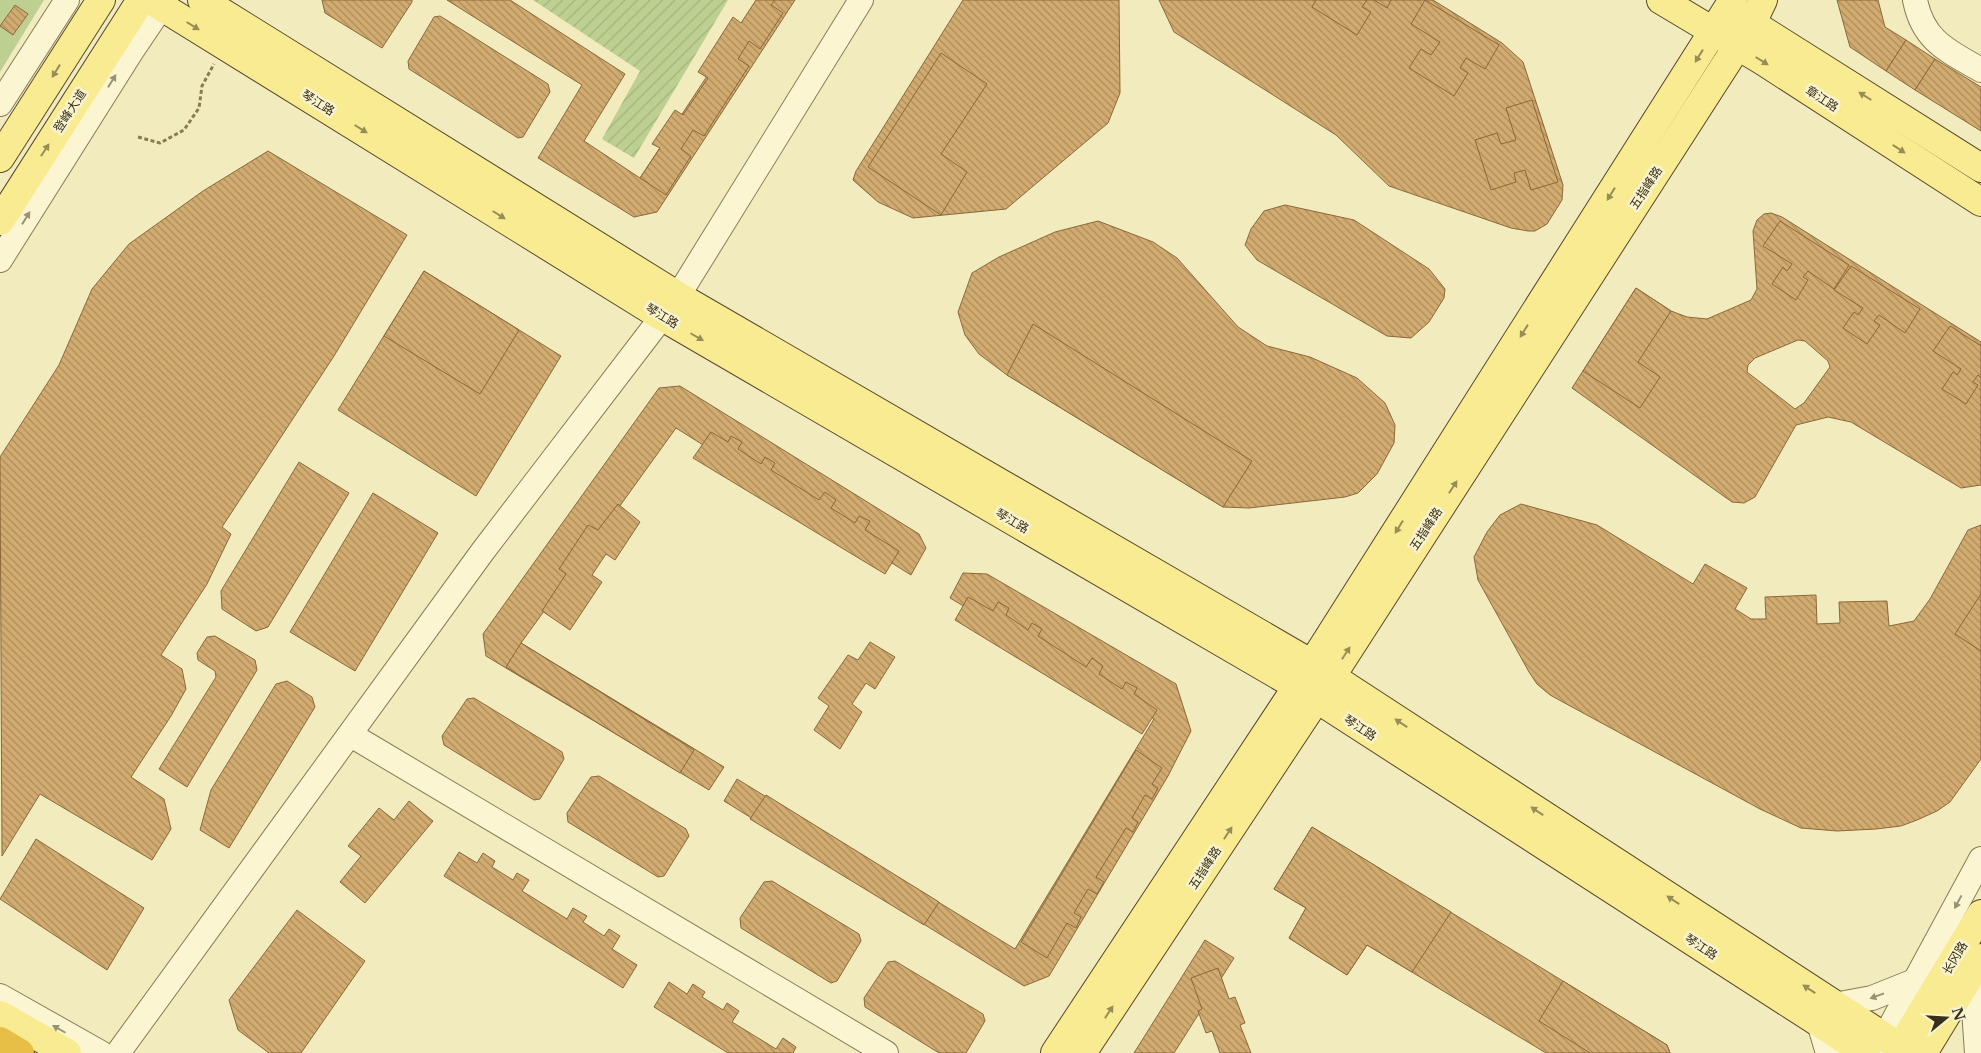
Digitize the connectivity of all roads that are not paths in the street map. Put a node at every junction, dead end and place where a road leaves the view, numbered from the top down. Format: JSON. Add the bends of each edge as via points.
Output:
{"nodes":[{"id":1,"x":67,"y":0,"type":"edge"},
{"id":2,"x":101,"y":0,"type":"edge"},
{"id":3,"x":202,"y":0,"type":"edge"},
{"id":4,"x":861,"y":0,"type":"edge"},
{"id":5,"x":1661,"y":0,"type":"edge"},
{"id":6,"x":1763,"y":0,"type":"edge"},
{"id":7,"x":1915,"y":0,"type":"edge"},
{"id":8,"x":155,"y":2,"type":"edge"},
{"id":9,"x":1725,"y":3,"type":"edge"},
{"id":10,"x":1713,"y":32,"type":"junction"},
{"id":11,"x":1744,"y":35,"type":"junction"},
{"id":12,"x":1981,"y":70,"type":"edge"},
{"id":13,"x":0,"y":104,"type":"edge"},
{"id":14,"x":0,"y":158,"type":"edge"},
{"id":15,"x":1981,"y":168,"type":"edge"},
{"id":16,"x":1981,"y":202,"type":"edge"},
{"id":17,"x":0,"y":221,"type":"edge"},
{"id":18,"x":0,"y":260,"type":"edge"},
{"id":19,"x":670,"y":306,"type":"junction"},
{"id":20,"x":1314,"y":682,"type":"junction"},
{"id":21,"x":350,"y":734,"type":"junction"},
{"id":22,"x":1981,"y":859,"type":"edge"},
{"id":23,"x":1981,"y":914,"type":"edge"},
{"id":24,"x":1981,"y":958,"type":"edge"},
{"id":25,"x":1917,"y":980,"type":"junction"},
{"id":26,"x":1977,"y":988,"type":"edge"},
{"id":27,"x":0,"y":996,"type":"edge"},
{"id":28,"x":1827,"y":1014,"type":"junction"},
{"id":29,"x":0,"y":1015,"type":"edge"},
{"id":30,"x":0,"y":1041,"type":"edge"},
{"id":31,"x":1894,"y":1050,"type":"edge"},
{"id":32,"x":20,"y":1053,"type":"edge"},
{"id":33,"x":67,"y":1053,"type":"edge"},
{"id":34,"x":101,"y":1053,"type":"edge"},
{"id":35,"x":118,"y":1053,"type":"edge"},
{"id":36,"x":886,"y":1053,"type":"edge"},
{"id":37,"x":1055,"y":1053,"type":"edge"},
{"id":38,"x":1082,"y":1053,"type":"edge"},
{"id":39,"x":1828,"y":1053,"type":"edge"},
{"id":40,"x":1937,"y":1053,"type":"edge"},
{"id":41,"x":1977,"y":1053,"type":"edge"}],
"edges":[{"from":1,"to":13,"type":"street"},
{"from":2,"to":14,"type":"main road","one_way":true},
{"from":3,"to":19,"type":"main road","name":"琴江路"},
{"from":4,"to":19,"type":"street"},
{"from":5,"to":10,"type":"main road","name":"章江路"},
{"from":6,"to":11,"type":"main road","name":"五指峰路"},
{"from":7,"to":12,"type":"street","via":[[1924,26],[1936,43]]},
{"from":17,"to":8,"type":"main road","name":"登峰大道","one_way":true},
{"from":18,"to":8,"type":"street","one_way":true,"via":[[131,52]]},
{"from":8,"to":19,"type":"main road","name":"琴江路","one_way":true},
{"from":9,"to":10,"type":"main road","name":"五指峰路"},
{"from":9,"to":11,"type":"main road","name":"章江路"},
{"from":10,"to":11,"type":"main road","name":"章江路"},
{"from":10,"to":20,"type":"main road","name":"五指峰路","one_way":true},
{"from":15,"to":11,"type":"main road","name":"章江路","one_way":true},
{"from":11,"to":16,"type":"main road","name":"章江路","one_way":true},
{"from":20,"to":11,"type":"main road","name":"五指峰路","one_way":true},
{"from":19,"to":20,"type":"main road","name":"琴江路"},
{"from":19,"to":21,"type":"street","via":[[483,551]]},
{"from":20,"to":28,"type":"main road","name":"琴江路"},
{"from":20,"to":37,"type":"main road","name":"五指峰路"},
{"from":38,"to":20,"type":"main road","name":"五指峰路","one_way":true},
{"from":21,"to":35,"type":"street"},
{"from":21,"to":36,"type":"street"},
{"from":22,"to":25,"type":"street","one_way":true},
{"from":23,"to":31,"type":"main road","name":"长冈路"},
{"from":24,"to":31,"type":"main road","name":"长冈路"},
{"from":25,"to":28,"type":"street","one_way":true},
{"from":25,"to":31,"type":"street"},
{"from":26,"to":40,"type":"street"},
{"from":26,"to":41,"type":"street"},
{"from":34,"to":27,"type":"street","one_way":true},
{"from":28,"to":31,"type":"main road","name":"琴江路"},
{"from":28,"to":39,"type":"street"},
{"from":29,"to":33,"type":"main road"},
{"from":30,"to":32,"type":"highway"}]}
